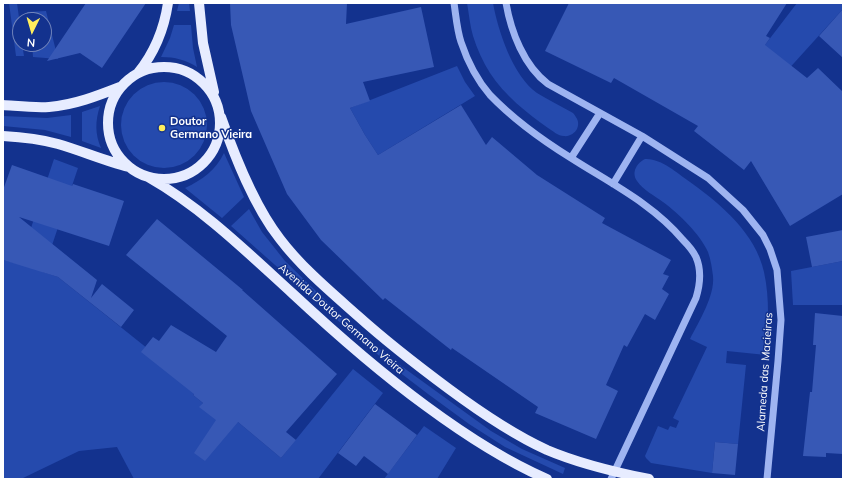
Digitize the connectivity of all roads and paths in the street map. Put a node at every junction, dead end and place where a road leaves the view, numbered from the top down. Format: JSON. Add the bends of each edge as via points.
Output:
{"nodes":[{"id":1,"x":168,"y":3,"type":"edge"},
{"id":2,"x":199,"y":3,"type":"edge"},
{"id":3,"x":454,"y":3,"type":"edge"},
{"id":4,"x":506,"y":3,"type":"edge"},
{"id":5,"x":138,"y":73,"type":"junction"},
{"id":6,"x":120,"y":87,"type":"junction"},
{"id":7,"x":215,"y":96,"type":"junction"},
{"id":8,"x":3,"y":105,"type":"edge"},
{"id":9,"x":600,"y":113,"type":"junction"},
{"id":10,"x":221,"y":117,"type":"junction"},
{"id":11,"x":3,"y":136,"type":"edge"},
{"id":12,"x":642,"y":136,"type":"junction"},
{"id":13,"x":571,"y":158,"type":"junction"},
{"id":14,"x":129,"y":167,"type":"junction"},
{"id":15,"x":148,"y":177,"type":"junction"},
{"id":16,"x":613,"y":184,"type":"junction"},
{"id":17,"x":613,"y":476,"type":"edge"},
{"id":18,"x":547,"y":479,"type":"edge"},
{"id":19,"x":649,"y":479,"type":"edge"},
{"id":20,"x":767,"y":479,"type":"edge"}],
"edges":[{"from":1,"to":5,"type":"main road","via":[[161,33],[148,60]]},
{"from":2,"to":7,"type":"main road","via":[[206,57]]},
{"from":3,"to":13,"type":"street","via":[[461,41],[480,81],[519,122]]},
{"from":4,"to":9,"type":"street","name":"Alameda das Macieiras","via":[[523,54],[534,71],[548,84]]},
{"from":5,"to":6,"type":"main road"},
{"from":5,"to":7,"type":"main road","via":[[154,67],[184,70],[204,82]]},
{"from":6,"to":8,"type":"main road","via":[[90,99],[63,105]]},
{"from":6,"to":14,"type":"main road","via":[[111,103],[108,120],[109,138],[116,153]]},
{"from":7,"to":10,"type":"main road"},
{"from":9,"to":12,"type":"street","name":"Alameda das Macieiras"},
{"from":9,"to":13,"type":"street"},
{"from":10,"to":15,"type":"main road","via":[[220,135],[213,153],[201,166],[185,176],[167,179]]},
{"from":10,"to":17,"type":"main road","name":"Avenida Doutor Germano Vieira","via":[[252,191],[273,230],[334,295],[422,369],[490,418],[547,450]]},
{"from":11,"to":14,"type":"main road","via":[[57,144]]},
{"from":12,"to":16,"type":"street"},
{"from":12,"to":20,"type":"street","name":"Alameda das Macieiras","via":[[720,188],[753,222],[770,248],[777,270],[781,320]]},
{"from":13,"to":16,"type":"street"},
{"from":14,"to":15,"type":"main road"},
{"from":15,"to":18,"type":"main road","name":"Avenida Doutor Germano Vieira","via":[[202,214],[401,388],[479,444]]},
{"from":16,"to":17,"type":"street","via":[[638,200],[675,230],[696,258],[700,278],[696,298]]},
{"from":17,"to":19,"type":"main road","name":"Avenida Doutor Germano Vieira"}]}
